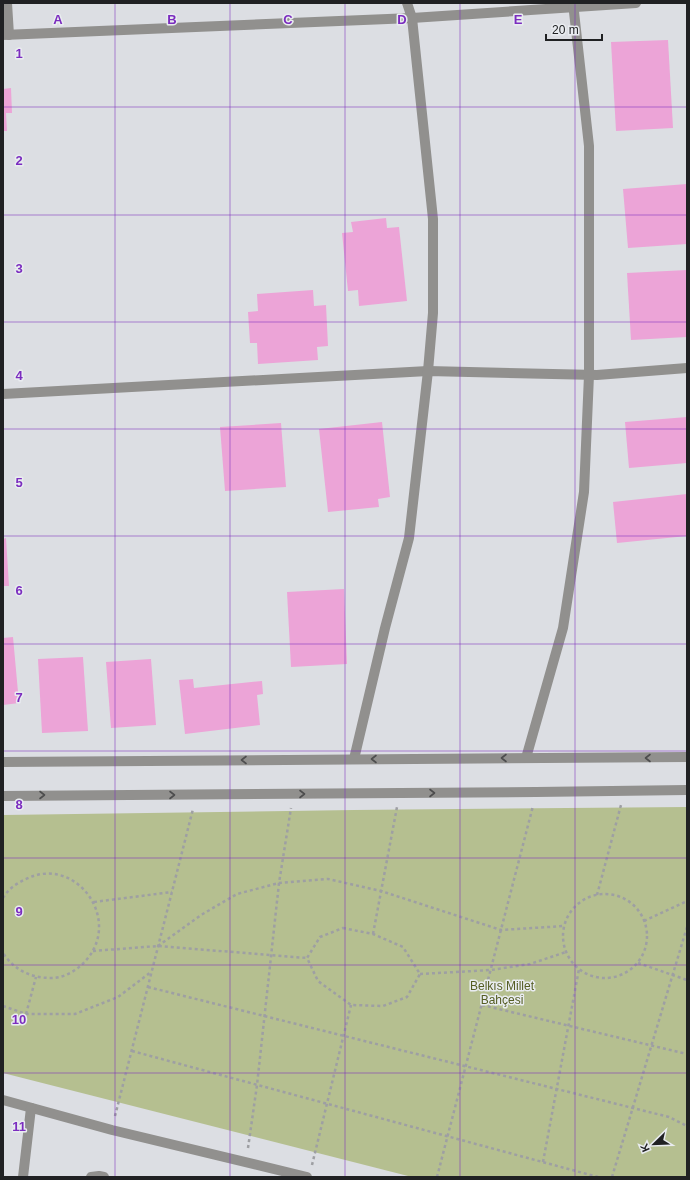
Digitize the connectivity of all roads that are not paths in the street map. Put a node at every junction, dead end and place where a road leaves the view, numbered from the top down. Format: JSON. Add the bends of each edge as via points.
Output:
{"nodes":[{"id":1,"x":7,"y":3,"type":"edge"},
{"id":2,"x":407,"y":3,"type":"edge"},
{"id":3,"x":636,"y":3,"type":"edge"},
{"id":4,"x":573,"y":5,"type":"edge"},
{"id":5,"x":412,"y":18,"type":"junction"},
{"id":6,"x":6,"y":35,"type":"edge"},
{"id":7,"x":687,"y":368,"type":"edge"},
{"id":8,"x":428,"y":371,"type":"junction"},
{"id":9,"x":589,"y":375,"type":"junction"},
{"id":10,"x":3,"y":394,"type":"edge"},
{"id":11,"x":687,"y":757,"type":"edge"},
{"id":12,"x":526,"y":758,"type":"junction"},
{"id":13,"x":354,"y":759,"type":"junction"},
{"id":14,"x":3,"y":762,"type":"edge"},
{"id":15,"x":687,"y":790,"type":"edge"},
{"id":16,"x":3,"y":796,"type":"edge"},
{"id":17,"x":3,"y":1100,"type":"edge"},
{"id":18,"x":31,"y":1108,"type":"junction"},
{"id":19,"x":309,"y":1173,"type":"edge"},
{"id":20,"x":23,"y":1177,"type":"edge"},
{"id":21,"x":91,"y":1177,"type":"edge"},
{"id":22,"x":104,"y":1177,"type":"edge"}],
"edges":[{"from":1,"to":6,"type":"street"},
{"from":2,"to":5,"type":"street"},
{"from":3,"to":4,"type":"street"},
{"from":4,"to":5,"type":"street"},
{"from":4,"to":9,"type":"street","via":[[589,146]]},
{"from":5,"to":6,"type":"street"},
{"from":5,"to":8,"type":"street","via":[[433,219],[432,314]]},
{"from":7,"to":9,"type":"street"},
{"from":8,"to":9,"type":"street"},
{"from":8,"to":10,"type":"street"},
{"from":8,"to":13,"type":"street","via":[[409,538]]},
{"from":9,"to":12,"type":"street","via":[[584,492],[563,628]]},
{"from":11,"to":12,"type":"street","one_way":true},
{"from":12,"to":13,"type":"street","one_way":true},
{"from":13,"to":14,"type":"street","one_way":true},
{"from":16,"to":15,"type":"street","one_way":true},
{"from":17,"to":18,"type":"street"},
{"from":18,"to":19,"type":"street","via":[[246,1162]]},
{"from":18,"to":20,"type":"street"},
{"from":21,"to":22,"type":"street"}]}
